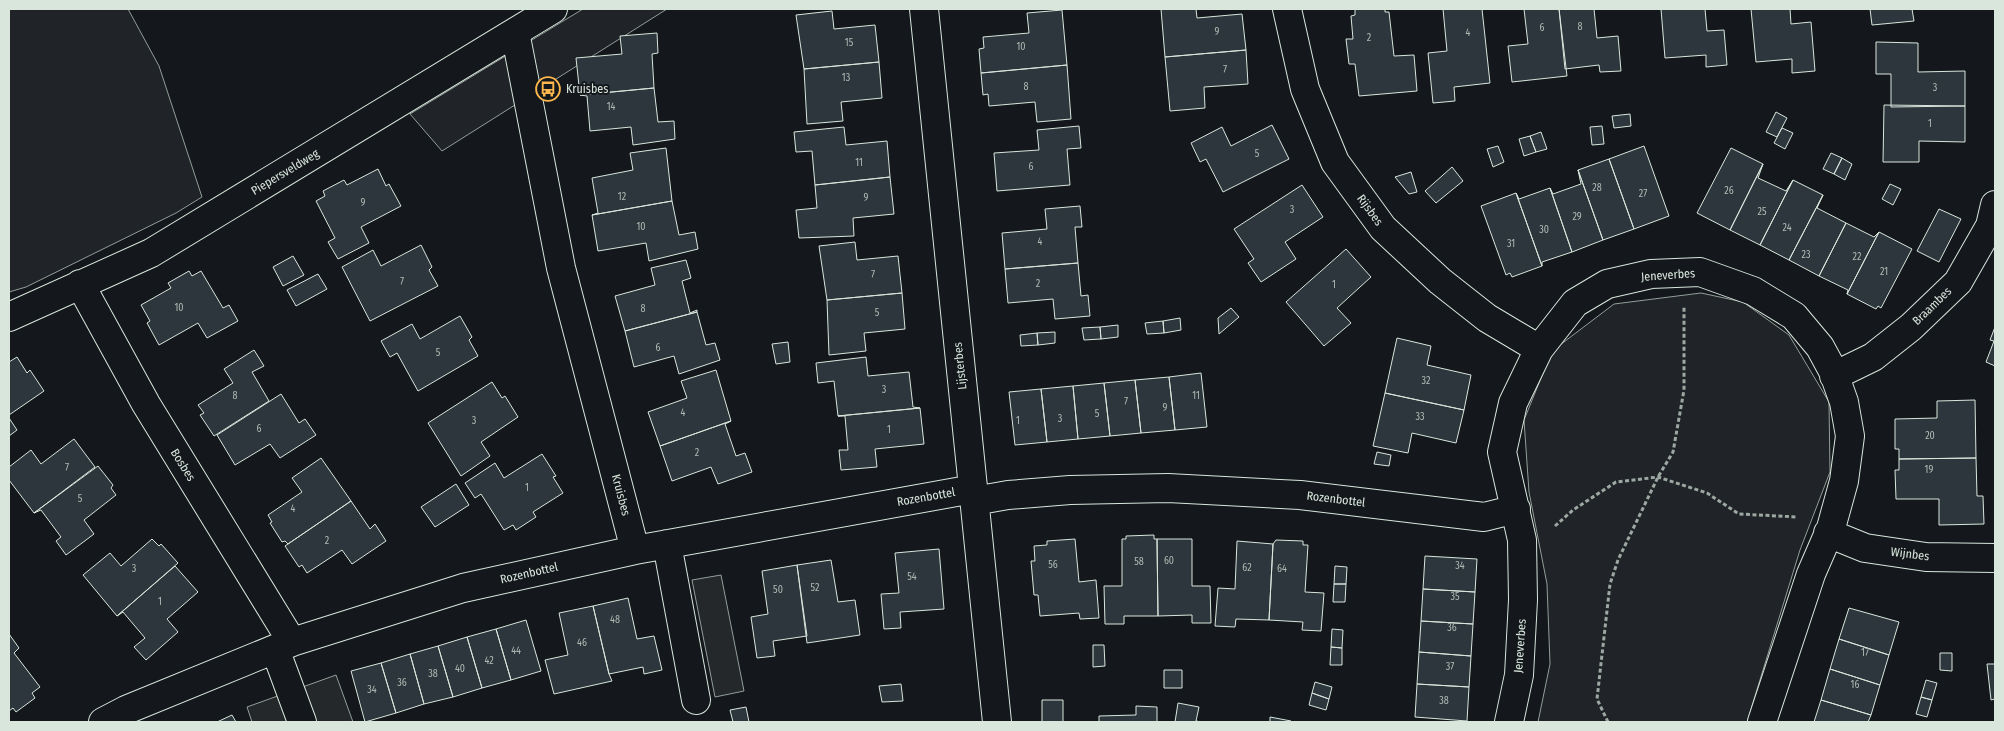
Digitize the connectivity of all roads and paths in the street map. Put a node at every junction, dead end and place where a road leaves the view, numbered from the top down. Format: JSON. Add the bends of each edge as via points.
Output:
{"nodes":[{"id":1,"x":552,"y":9,"type":"edge"},
{"id":2,"x":924,"y":9,"type":"edge"},
{"id":3,"x":1287,"y":9,"type":"edge"},
{"id":4,"x":515,"y":32,"type":"junction"},
{"id":5,"x":1995,"y":205,"type":"edge"},
{"id":6,"x":1684,"y":272,"type":"junction"},
{"id":7,"x":80,"y":284,"type":"junction"},
{"id":8,"x":9,"y":317,"type":"edge"},
{"id":9,"x":1539,"y":349,"type":"junction"},
{"id":10,"x":1834,"y":376,"type":"junction"},
{"id":11,"x":1658,"y":477,"type":"junction"},
{"id":12,"x":974,"y":495,"type":"junction"},
{"id":13,"x":1518,"y":521,"type":"junction"},
{"id":14,"x":1828,"y":533,"type":"junction"},
{"id":15,"x":668,"y":544,"type":"junction"},
{"id":16,"x":635,"y":550,"type":"junction"},
{"id":17,"x":1995,"y":558,"type":"edge"},
{"id":18,"x":284,"y":645,"type":"junction"},
{"id":19,"x":696,"y":700,"type":"dead end"},
{"id":20,"x":103,"y":722,"type":"edge"},
{"id":21,"x":302,"y":722,"type":"edge"},
{"id":22,"x":998,"y":722,"type":"edge"},
{"id":23,"x":1509,"y":722,"type":"edge"},
{"id":24,"x":1608,"y":722,"type":"edge"},
{"id":25,"x":1762,"y":722,"type":"edge"}],
"edges":[{"from":1,"to":4,"type":"street","name":"Piepersveldweg"},
{"from":2,"to":12,"type":"street","name":"Lijsterbes"},
{"from":3,"to":9,"type":"street","name":"Rijsbes","via":[[1306,89],[1335,162],[1383,228],[1440,281],[1487,318]]},
{"from":4,"to":7,"type":"street","name":"Piepersveldweg","via":[[151,253]]},
{"from":4,"to":16,"type":"street","name":"Kruisbes","via":[[560,268]]},
{"from":5,"to":10,"type":"street","name":"Braambes","via":[[1990,226],[1958,282],[1911,327],[1873,356]]},
{"from":6,"to":9,"type":"street","name":"Jeneverbes","via":[[1651,274],[1607,284],[1575,303]]},
{"from":6,"to":10,"type":"street","name":"Jeneverbes","via":[[1700,272],[1753,291],[1794,316],[1820,347]]},
{"from":6,"to":11,"type":"path","via":[[1684,390],[1673,452]]},
{"from":7,"to":8,"type":"street","name":"Piepersveldweg"},
{"from":7,"to":18,"type":"street","name":"Bosbes"},
{"from":9,"to":13,"type":"street","name":"Jeneverbes","via":[[1512,403],[1502,452]]},
{"from":10,"to":14,"type":"street","name":"Jeneverbes","via":[[1844,402],[1850,436],[1844,481]]},
{"from":11,"to":13,"type":"path","via":[[1616,482],[1560,523],[1545,530]]},
{"from":11,"to":14,"type":"path","via":[[1707,493],[1738,514],[1794,515]]},
{"from":11,"to":24,"type":"path","via":[[1618,560],[1610,584],[1597,699]]},
{"from":12,"to":13,"type":"street","name":"Rozenbottel","via":[[1168,488],[1300,495]]},
{"from":12,"to":15,"type":"street","name":"Rozenbottel"},
{"from":12,"to":22,"type":"street","name":"Lijsterbes"},
{"from":13,"to":23,"type":"street","name":"Jeneverbes","via":[[1523,600],[1519,675]]},
{"from":14,"to":17,"type":"street","name":"Wijnbes","via":[[1865,548],[1926,557]]},
{"from":14,"to":25,"type":"street","name":"Jeneverbes","via":[[1811,574]]},
{"from":15,"to":16,"type":"street","name":"Rozenbottel"},
{"from":15,"to":19,"type":"street"},
{"from":16,"to":18,"type":"street","name":"Rozenbottel","via":[[463,588]]},
{"from":18,"to":20,"type":"street","name":"Rozenbottel"},
{"from":18,"to":21,"type":"street","name":"Bosbes"}]}
